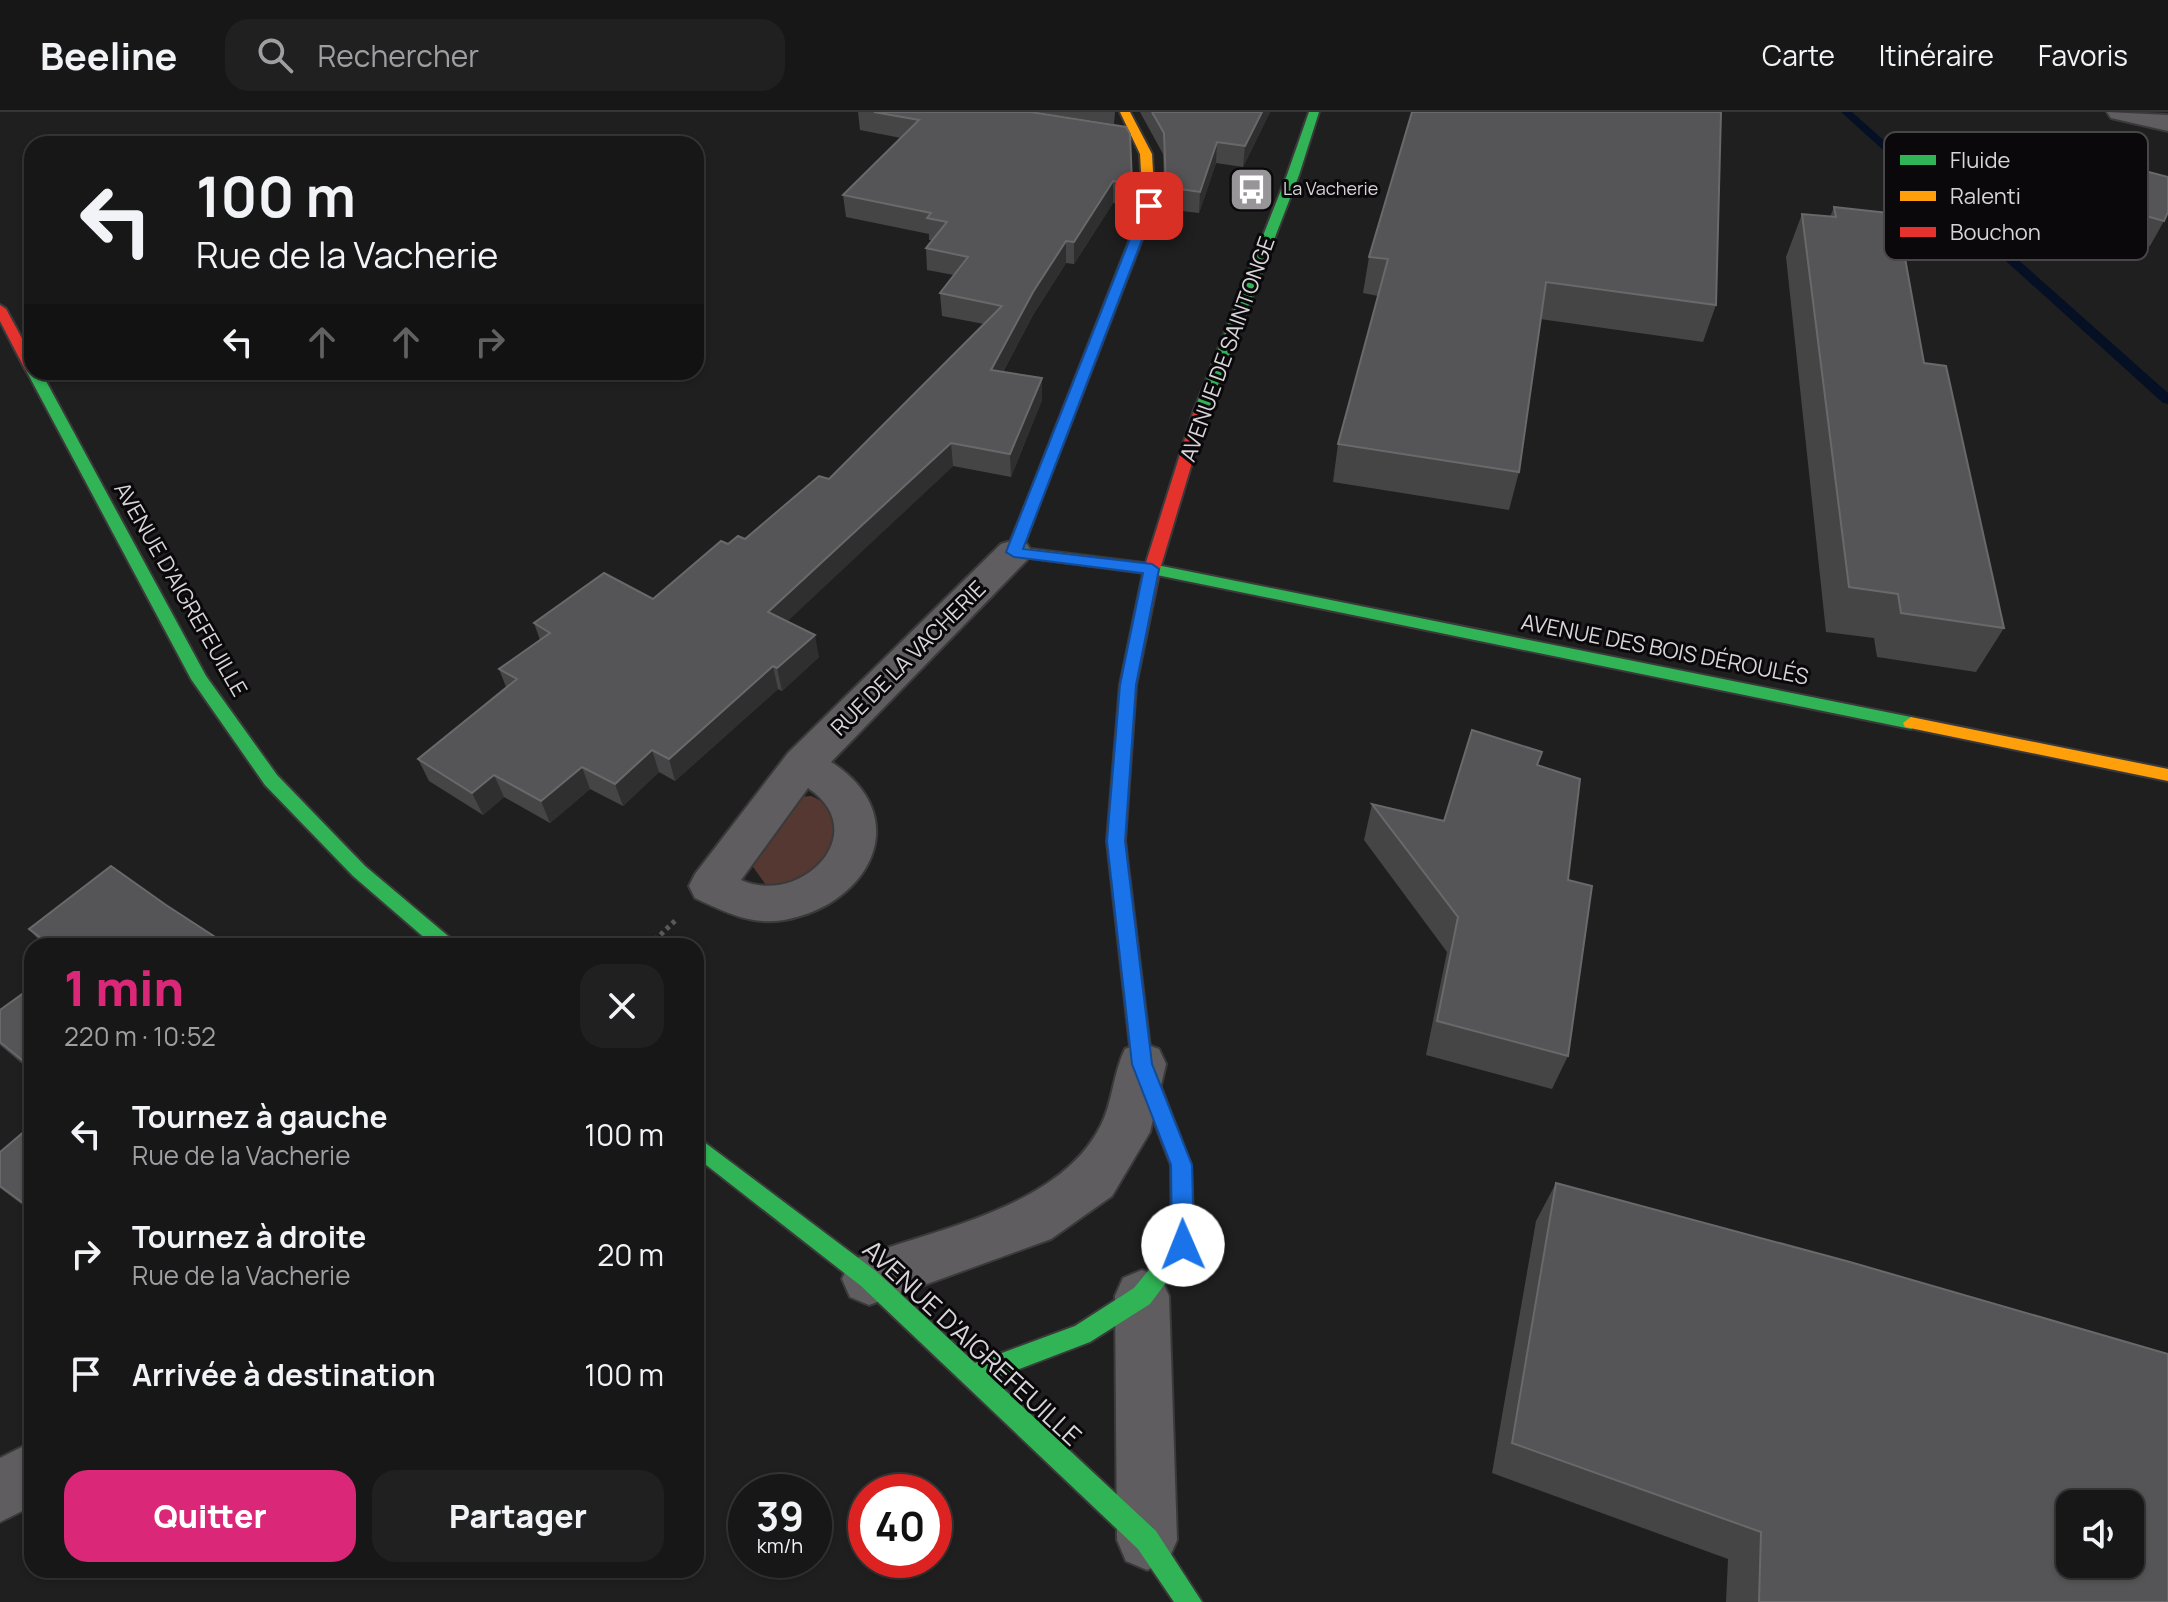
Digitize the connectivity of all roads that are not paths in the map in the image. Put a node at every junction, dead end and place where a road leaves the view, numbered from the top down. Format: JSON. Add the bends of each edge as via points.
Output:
{"nodes":[{"id":1,"x":1125,"y":112,"type":"edge"},
{"id":2,"x":1314,"y":112,"type":"edge"},
{"id":3,"x":2120,"y":112,"type":"edge"},
{"id":4,"x":2168,"y":123,"type":"edge"},
{"id":5,"x":1107,"y":134,"type":"edge"},
{"id":6,"x":1139,"y":139,"type":"junction"},
{"id":7,"x":0,"y":309,"type":"edge"},
{"id":8,"x":24,"y":353,"type":"edge"},
{"id":9,"x":38,"y":380,"type":"edge"},
{"id":10,"x":1014,"y":552,"type":"junction"},
{"id":11,"x":1152,"y":569,"type":"junction"},
{"id":12,"x":803,"y":764,"type":"dead end"},
{"id":13,"x":2168,"y":775,"type":"edge"},
{"id":14,"x":438,"y":938,"type":"edge"},
{"id":15,"x":1142,"y":1064,"type":"junction"},
{"id":16,"x":704,"y":1151,"type":"edge"},
{"id":17,"x":869,"y":1279,"type":"junction"},
{"id":18,"x":1142,"y":1296,"type":"junction"},
{"id":19,"x":972,"y":1376,"type":"junction"},
{"id":20,"x":24,"y":1476,"type":"edge"},
{"id":21,"x":0,"y":1493,"type":"edge"},
{"id":22,"x":1147,"y":1540,"type":"junction"},
{"id":23,"x":1189,"y":1602,"type":"edge"}],
"edges":[{"from":1,"to":6,"type":"street","name":"RUE DE LA VACHERIE"},
{"from":2,"to":11,"type":"street","name":"AVENUE DE SAINTONGE","via":[[1204,400]]},
{"from":3,"to":4,"type":"street"},
{"from":5,"to":6,"type":"street"},
{"from":6,"to":10,"type":"street","name":"RUE DE LA VACHERIE","via":[[1146,154],[1149,206]]},
{"from":7,"to":8,"type":"street","name":"AVENUE D'AIGREFEUILLE"},
{"from":9,"to":14,"type":"street","name":"AVENUE D'AIGREFEUILLE","via":[[199,679],[271,780],[359,871]]},
{"from":10,"to":11,"type":"street"},
{"from":10,"to":12,"type":"street","name":"RUE DE LA VACHERIE"},
{"from":11,"to":13,"type":"street","name":"AVENUE DES BOIS DÉROULÉS"},
{"from":11,"to":15,"type":"street","name":"AVENUE DE SAINTONGE","via":[[1128,685],[1116,841]]},
{"from":15,"to":17,"type":"street","name":"AVENUE DE SAINTONGE","via":[[1125,1132],[1094,1179],[1032,1222]]},
{"from":15,"to":18,"type":"street","name":"AVENUE DE SAINTONGE","via":[[1181,1165],[1183,1245]]},
{"from":16,"to":17,"type":"street","name":"AVENUE D'AIGREFEUILLE"},
{"from":17,"to":19,"type":"street","name":"AVENUE D'AIGREFEUILLE"},
{"from":18,"to":19,"type":"street","name":"AVENUE DE SAINTONGE","via":[[1082,1334]]},
{"from":18,"to":22,"type":"street"},
{"from":19,"to":22,"type":"street","name":"AVENUE D'AIGREFEUILLE"},
{"from":20,"to":21,"type":"street"},
{"from":22,"to":23,"type":"street","name":"AVENUE D'AIGREFEUILLE"}]}
